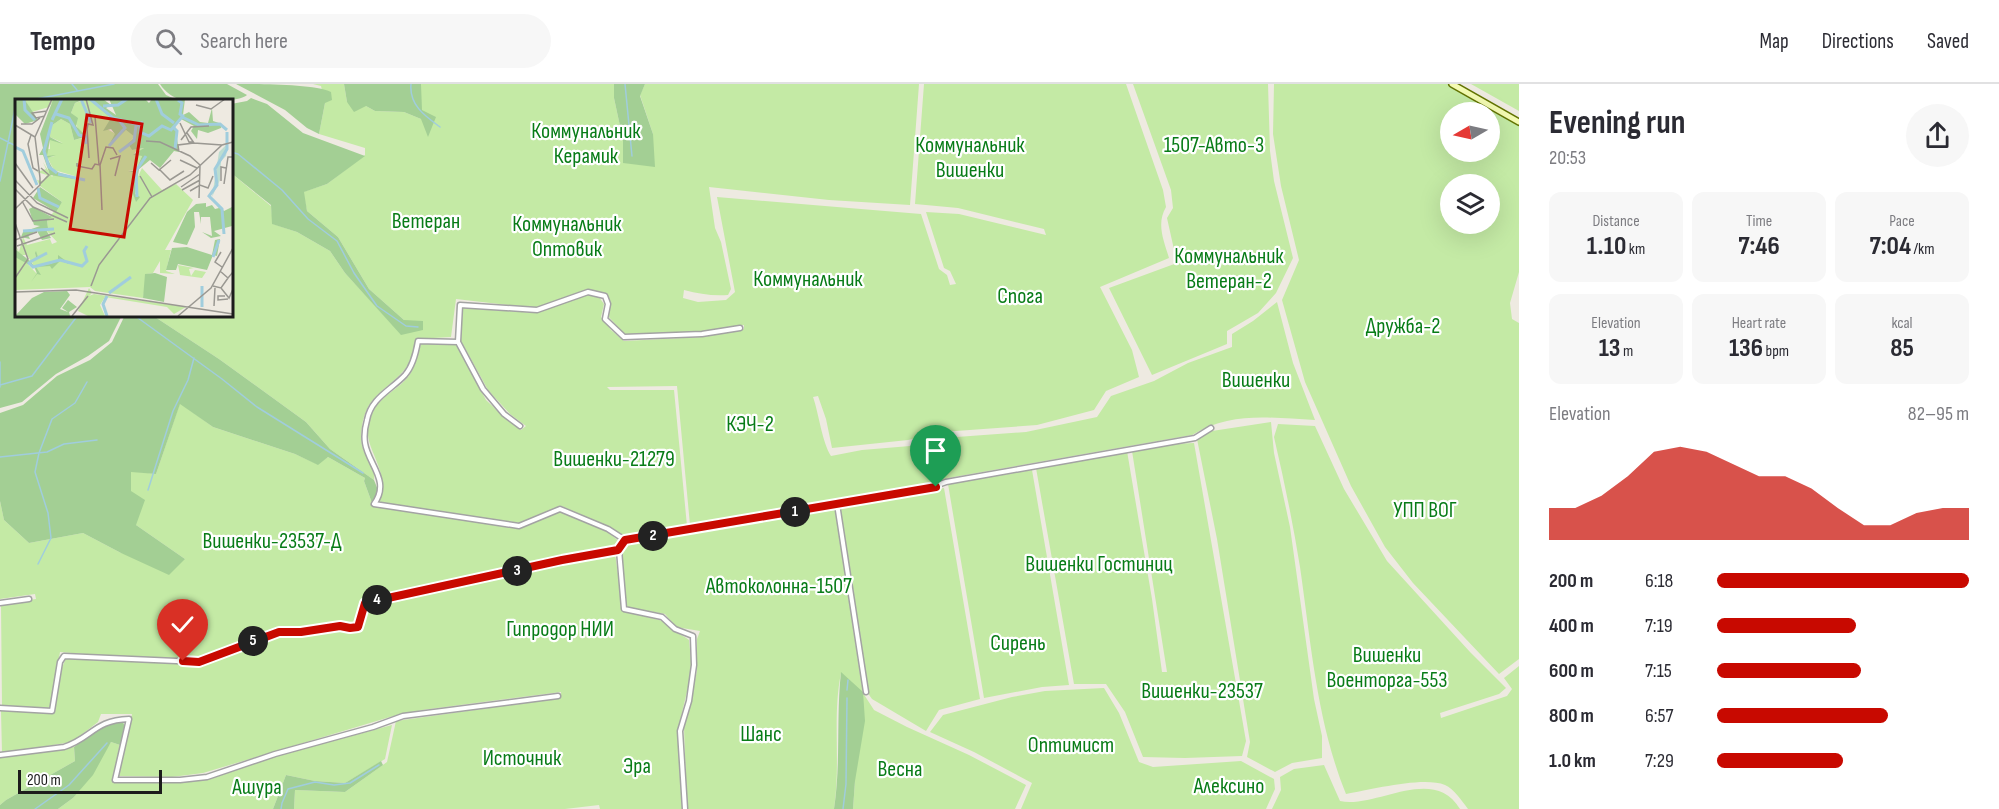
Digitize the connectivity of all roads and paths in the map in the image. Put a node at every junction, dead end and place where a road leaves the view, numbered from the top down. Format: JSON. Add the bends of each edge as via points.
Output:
{"nodes":[{"id":1,"x":1452,"y":84,"type":"edge"},
{"id":2,"x":1519,"y":122,"type":"edge"},
{"id":3,"x":740,"y":328,"type":"dead end"},
{"id":4,"x":458,"y":342,"type":"junction"},
{"id":5,"x":520,"y":426,"type":"dead end"},
{"id":6,"x":1212,"y":428,"type":"dead end"},
{"id":7,"x":837,"y":504,"type":"junction"},
{"id":8,"x":625,"y":540,"type":"junction"},
{"id":9,"x":618,"y":550,"type":"junction"},
{"id":10,"x":29,"y":599,"type":"dead end"},
{"id":11,"x":0,"y":603,"type":"edge"},
{"id":12,"x":866,"y":692,"type":"dead end"},
{"id":13,"x":558,"y":696,"type":"dead end"},
{"id":14,"x":0,"y":708,"type":"edge"},
{"id":15,"x":0,"y":755,"type":"edge"},
{"id":16,"x":685,"y":809,"type":"edge"}],
"edges":[{"from":1,"to":2,"type":"main road"},
{"from":3,"to":4,"type":"street","via":[[702,334],[624,337],[605,320],[605,296],[588,292],[537,310],[460,305]]},
{"from":4,"to":5,"type":"street","via":[[483,389]]},
{"from":4,"to":8,"type":"street","via":[[418,341],[417,352],[404,376],[368,411],[365,445],[379,474],[374,504],[519,526],[560,509]]},
{"from":6,"to":7,"type":"street","via":[[1195,438]]},
{"from":7,"to":8,"type":"street"},
{"from":7,"to":12,"type":"street"},
{"from":8,"to":9,"type":"street"},
{"from":9,"to":14,"type":"street","via":[[365,603],[358,627],[279,632],[199,662],[64,656],[52,711]]},
{"from":9,"to":16,"type":"street","via":[[624,609],[662,617],[675,629],[693,636],[694,665],[680,731]]},
{"from":10,"to":11,"type":"street"},
{"from":13,"to":15,"type":"street","via":[[394,719],[207,777],[180,780],[115,780],[129,719],[101,724],[64,747]]}]}
